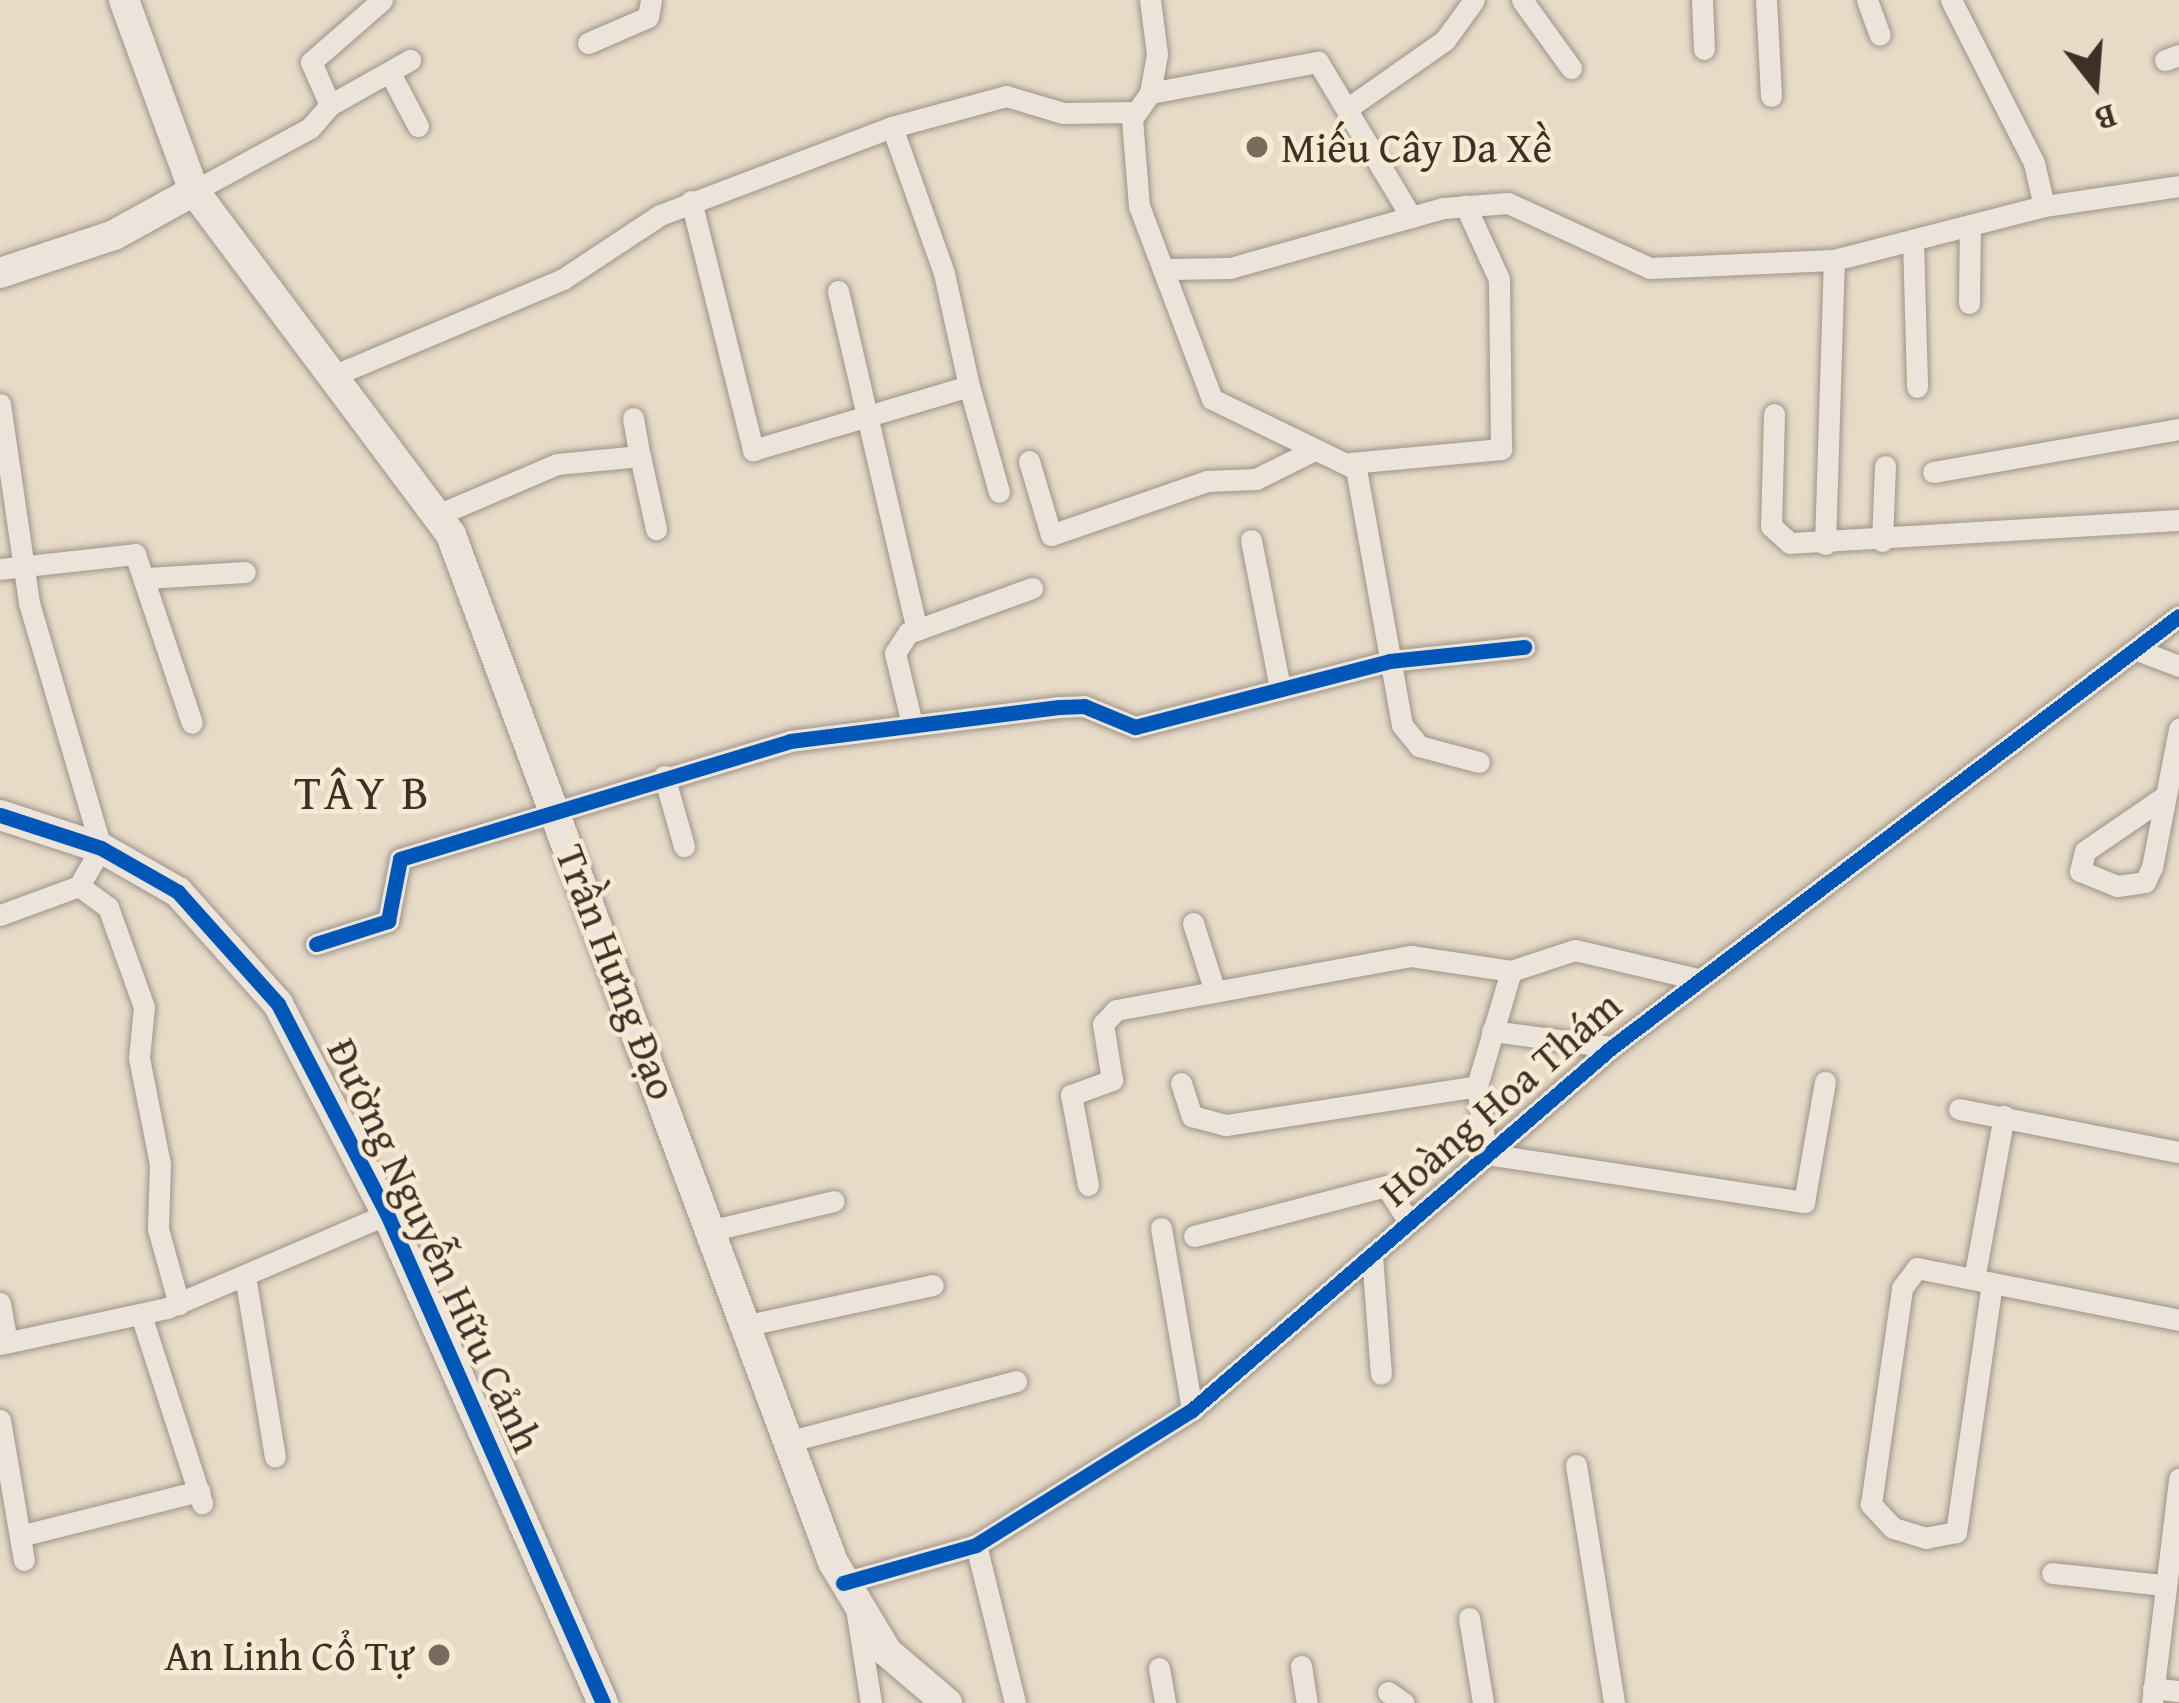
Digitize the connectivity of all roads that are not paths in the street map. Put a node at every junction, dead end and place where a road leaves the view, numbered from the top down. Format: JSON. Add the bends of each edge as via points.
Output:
{"nodes":[{"id":1,"x":124,"y":0,"type":"edge"},
{"id":2,"x":382,"y":0,"type":"edge"},
{"id":3,"x":651,"y":0,"type":"edge"},
{"id":4,"x":1150,"y":0,"type":"edge"},
{"id":5,"x":1474,"y":0,"type":"edge"},
{"id":6,"x":1522,"y":0,"type":"edge"},
{"id":7,"x":1702,"y":0,"type":"edge"},
{"id":8,"x":1766,"y":0,"type":"edge"},
{"id":9,"x":1868,"y":0,"type":"edge"},
{"id":10,"x":1952,"y":0,"type":"edge"},
{"id":11,"x":1880,"y":35,"type":"dead end"},
{"id":12,"x":588,"y":43,"type":"dead end"},
{"id":13,"x":1703,"y":49,"type":"dead end"},
{"id":14,"x":410,"y":60,"type":"dead end"},
{"id":15,"x":1571,"y":68,"type":"dead end"},
{"id":16,"x":390,"y":73,"type":"junction"},
{"id":17,"x":1150,"y":93,"type":"junction"},
{"id":18,"x":1771,"y":97,"type":"dead end"},
{"id":19,"x":330,"y":105,"type":"junction"},
{"id":20,"x":1348,"y":108,"type":"junction"},
{"id":21,"x":1135,"y":112,"type":"junction"},
{"id":22,"x":418,"y":126,"type":"dead end"},
{"id":23,"x":892,"y":127,"type":"junction"},
{"id":24,"x":2179,"y":185,"type":"edge"},
{"id":25,"x":194,"y":190,"type":"junction"},
{"id":26,"x":691,"y":201,"type":"junction"},
{"id":27,"x":1465,"y":205,"type":"junction"},
{"id":28,"x":2044,"y":206,"type":"junction"},
{"id":29,"x":1411,"y":217,"type":"junction"},
{"id":30,"x":1970,"y":224,"type":"junction"},
{"id":31,"x":1912,"y":240,"type":"junction"},
{"id":32,"x":1834,"y":260,"type":"junction"},
{"id":33,"x":1169,"y":269,"type":"junction"},
{"id":34,"x":0,"y":273,"type":"edge"},
{"id":35,"x":838,"y":291,"type":"dead end"},
{"id":36,"x":1969,"y":303,"type":"dead end"},
{"id":37,"x":330,"y":377,"type":"junction"},
{"id":38,"x":969,"y":386,"type":"junction"},
{"id":39,"x":1917,"y":388,"type":"dead end"},
{"id":40,"x":0,"y":404,"type":"edge"},
{"id":41,"x":1774,"y":414,"type":"dead end"},
{"id":42,"x":871,"y":416,"type":"junction"},
{"id":43,"x":633,"y":418,"type":"dead end"},
{"id":44,"x":2179,"y":429,"type":"edge"},
{"id":45,"x":1312,"y":451,"type":"junction"},
{"id":46,"x":640,"y":456,"type":"junction"},
{"id":47,"x":1029,"y":461,"type":"dead end"},
{"id":48,"x":1350,"y":463,"type":"junction"},
{"id":49,"x":1885,"y":466,"type":"dead end"},
{"id":50,"x":1934,"y":472,"type":"dead end"},
{"id":51,"x":999,"y":492,"type":"dead end"},
{"id":52,"x":440,"y":514,"type":"junction"},
{"id":53,"x":2179,"y":520,"type":"edge"},
{"id":54,"x":656,"y":529,"type":"dead end"},
{"id":55,"x":1250,"y":540,"type":"dead end"},
{"id":56,"x":1882,"y":541,"type":"junction"},
{"id":57,"x":1825,"y":544,"type":"junction"},
{"id":58,"x":11,"y":567,"type":"edge"},
{"id":59,"x":245,"y":572,"type":"dead end"},
{"id":60,"x":147,"y":578,"type":"junction"},
{"id":61,"x":1032,"y":588,"type":"dead end"},
{"id":62,"x":2179,"y":616,"type":"edge"},
{"id":63,"x":916,"y":630,"type":"junction"},
{"id":64,"x":1524,"y":647,"type":"dead end"},
{"id":65,"x":2137,"y":650,"type":"junction"},
{"id":66,"x":1390,"y":661,"type":"junction"},
{"id":67,"x":2179,"y":666,"type":"edge"},
{"id":68,"x":1280,"y":688,"type":"junction"},
{"id":69,"x":192,"y":723,"type":"dead end"},
{"id":70,"x":912,"y":724,"type":"junction"},
{"id":71,"x":2179,"y":729,"type":"edge"},
{"id":72,"x":1479,"y":762,"type":"dead end"},
{"id":73,"x":664,"y":776,"type":"junction"},
{"id":74,"x":2164,"y":797,"type":"junction"},
{"id":75,"x":554,"y":806,"type":"junction"},
{"id":76,"x":0,"y":815,"type":"edge"},
{"id":77,"x":684,"y":846,"type":"dead end"},
{"id":78,"x":101,"y":848,"type":"junction"},
{"id":79,"x":79,"y":886,"type":"junction"},
{"id":80,"x":0,"y":915,"type":"edge"},
{"id":81,"x":1193,"y":923,"type":"dead end"},
{"id":82,"x":316,"y":944,"type":"dead end"},
{"id":83,"x":1511,"y":971,"type":"junction"},
{"id":84,"x":1698,"y":979,"type":"junction"},
{"id":85,"x":1215,"y":992,"type":"junction"},
{"id":86,"x":1492,"y":1031,"type":"junction"},
{"id":87,"x":1612,"y":1047,"type":"junction"},
{"id":88,"x":1825,"y":1082,"type":"dead end"},
{"id":89,"x":1181,"y":1083,"type":"dead end"},
{"id":90,"x":1477,"y":1086,"type":"junction"},
{"id":91,"x":1960,"y":1109,"type":"dead end"},
{"id":92,"x":2004,"y":1116,"type":"junction"},
{"id":93,"x":2179,"y":1152,"type":"edge"},
{"id":94,"x":1486,"y":1154,"type":"junction"},
{"id":95,"x":1088,"y":1184,"type":"dead end"},
{"id":96,"x":833,"y":1202,"type":"dead end"},
{"id":97,"x":387,"y":1214,"type":"junction"},
{"id":98,"x":1409,"y":1222,"type":"junction"},
{"id":99,"x":1162,"y":1228,"type":"dead end"},
{"id":100,"x":713,"y":1231,"type":"junction"},
{"id":101,"x":1194,"y":1236,"type":"dead end"},
{"id":102,"x":1372,"y":1256,"type":"junction"},
{"id":103,"x":245,"y":1276,"type":"junction"},
{"id":104,"x":1983,"y":1281,"type":"junction"},
{"id":105,"x":932,"y":1286,"type":"dead end"},
{"id":106,"x":0,"y":1303,"type":"edge"},
{"id":107,"x":179,"y":1304,"type":"junction"},
{"id":108,"x":141,"y":1315,"type":"junction"},
{"id":109,"x":2179,"y":1320,"type":"edge"},
{"id":110,"x":748,"y":1325,"type":"junction"},
{"id":111,"x":3,"y":1343,"type":"edge"},
{"id":112,"x":1381,"y":1374,"type":"dead end"},
{"id":113,"x":1016,"y":1382,"type":"dead end"},
{"id":114,"x":1192,"y":1410,"type":"junction"},
{"id":115,"x":0,"y":1420,"type":"edge"},
{"id":116,"x":790,"y":1441,"type":"junction"},
{"id":117,"x":274,"y":1457,"type":"dead end"},
{"id":118,"x":1576,"y":1466,"type":"dead end"},
{"id":119,"x":2179,"y":1479,"type":"edge"},
{"id":120,"x":20,"y":1537,"type":"junction"},
{"id":121,"x":976,"y":1545,"type":"junction"},
{"id":122,"x":24,"y":1560,"type":"dead end"},
{"id":123,"x":2052,"y":1573,"type":"dead end"},
{"id":124,"x":843,"y":1583,"type":"junction"},
{"id":125,"x":2162,"y":1585,"type":"junction"},
{"id":126,"x":857,"y":1614,"type":"junction"},
{"id":127,"x":1469,"y":1618,"type":"dead end"},
{"id":128,"x":1301,"y":1666,"type":"dead end"},
{"id":129,"x":1160,"y":1668,"type":"dead end"},
{"id":130,"x":2179,"y":1691,"type":"edge"},
{"id":131,"x":2152,"y":1695,"type":"edge"},
{"id":132,"x":603,"y":1703,"type":"edge"},
{"id":133,"x":871,"y":1703,"type":"edge"},
{"id":134,"x":947,"y":1703,"type":"edge"},
{"id":135,"x":1015,"y":1703,"type":"edge"},
{"id":136,"x":1165,"y":1703,"type":"edge"},
{"id":137,"x":1307,"y":1703,"type":"edge"},
{"id":138,"x":1483,"y":1703,"type":"edge"},
{"id":139,"x":1614,"y":1703,"type":"edge"}],
"edges":[{"from":1,"to":25,"type":"main road","name":"Trần Hưng Đạo"},
{"from":2,"to":19,"type":"street","via":[[311,62]]},
{"from":3,"to":12,"type":"street","via":[[648,17]]},
{"from":4,"to":17,"type":"street","via":[[1157,54]]},
{"from":5,"to":20,"type":"street","via":[[1445,40]]},
{"from":6,"to":15,"type":"street"},
{"from":7,"to":13,"type":"street"},
{"from":8,"to":18,"type":"street"},
{"from":9,"to":11,"type":"street"},
{"from":10,"to":28,"type":"street","via":[[2029,151]]},
{"from":14,"to":16,"type":"street"},
{"from":16,"to":19,"type":"street"},
{"from":16,"to":22,"type":"street"},
{"from":17,"to":20,"type":"street","via":[[1312,60]]},
{"from":17,"to":21,"type":"street"},
{"from":19,"to":25,"type":"street","via":[[310,128]]},
{"from":20,"to":29,"type":"street"},
{"from":21,"to":23,"type":"street","via":[[1063,113],[1006,96]]},
{"from":21,"to":33,"type":"street","via":[[1139,206]]},
{"from":23,"to":26,"type":"street"},
{"from":23,"to":38,"type":"street","via":[[944,273]]},
{"from":24,"to":28,"type":"street"},
{"from":25,"to":34,"type":"main road","via":[[114,235]]},
{"from":25,"to":37,"type":"main road","name":"Trần Hưng Đạo"},
{"from":26,"to":37,"type":"street","via":[[563,279]]},
{"from":26,"to":42,"type":"street","via":[[753,450]]},
{"from":27,"to":29,"type":"street"},
{"from":27,"to":32,"type":"street","via":[[1524,205],[1573,238],[1650,268]]},
{"from":27,"to":48,"type":"street","via":[[1499,280],[1501,449]]},
{"from":28,"to":30,"type":"street"},
{"from":29,"to":33,"type":"street","via":[[1230,268]]},
{"from":30,"to":31,"type":"street"},
{"from":30,"to":36,"type":"street"},
{"from":31,"to":32,"type":"street"},
{"from":31,"to":39,"type":"street"},
{"from":32,"to":57,"type":"street"},
{"from":33,"to":45,"type":"street","via":[[1212,399]]},
{"from":35,"to":42,"type":"street"},
{"from":37,"to":52,"type":"main road","name":"Trần Hưng Đạo"},
{"from":38,"to":42,"type":"street"},
{"from":38,"to":51,"type":"street"},
{"from":40,"to":58,"type":"street"},
{"from":41,"to":57,"type":"street","via":[[1771,526],[1790,543]]},
{"from":42,"to":63,"type":"street"},
{"from":43,"to":46,"type":"street"},
{"from":44,"to":50,"type":"street"},
{"from":45,"to":47,"type":"street","via":[[1272,473],[1207,481],[1051,535]]},
{"from":45,"to":48,"type":"street"},
{"from":46,"to":52,"type":"street","via":[[557,464]]},
{"from":46,"to":54,"type":"street"},
{"from":48,"to":66,"type":"street"},
{"from":49,"to":56,"type":"street"},
{"from":52,"to":75,"type":"main road","name":"Trần Hưng Đạo"},
{"from":53,"to":56,"type":"street"},
{"from":55,"to":68,"type":"street"},
{"from":56,"to":57,"type":"street"},
{"from":58,"to":60,"type":"street","via":[[126,551]]},
{"from":58,"to":78,"type":"street"},
{"from":59,"to":60,"type":"street"},
{"from":60,"to":69,"type":"street"},
{"from":61,"to":63,"type":"street"},
{"from":62,"to":65,"type":"street","name":"Hoàng Hoa Thám"},
{"from":63,"to":70,"type":"street","via":[[895,653]]},
{"from":64,"to":66,"type":"street"},
{"from":65,"to":67,"type":"street"},
{"from":65,"to":84,"type":"street","name":"Hoàng Hoa Thám"},
{"from":66,"to":68,"type":"street"},
{"from":66,"to":72,"type":"street","via":[[1408,738]]},
{"from":68,"to":70,"type":"street","via":[[1135,727],[1084,706]]},
{"from":70,"to":73,"type":"street","via":[[790,741]]},
{"from":71,"to":74,"type":"street"},
{"from":73,"to":75,"type":"street"},
{"from":73,"to":77,"type":"street"},
{"from":74,"to":74,"type":"street","via":[[2145,882],[2117,886],[2080,871],[2085,851]]},
{"from":75,"to":82,"type":"street","via":[[400,859],[388,921]]},
{"from":75,"to":100,"type":"main road","name":"Trần Hưng Đạo"},
{"from":76,"to":78,"type":"main road","name":"Đường Nguyễn Hữu Cảnh"},
{"from":78,"to":79,"type":"street"},
{"from":78,"to":97,"type":"main road","name":"Đường Nguyễn Hữu Cảnh","via":[[178,892],[231,942],[311,1055]]},
{"from":79,"to":80,"type":"street"},
{"from":79,"to":107,"type":"street","via":[[108,907],[144,1007],[139,1058],[160,1164],[158,1228]]},
{"from":81,"to":85,"type":"street"},
{"from":83,"to":84,"type":"street","via":[[1575,950]]},
{"from":83,"to":85,"type":"street","via":[[1411,956]]},
{"from":83,"to":86,"type":"street"},
{"from":84,"to":87,"type":"street","name":"Hoàng Hoa Thám"},
{"from":85,"to":95,"type":"street","via":[[1103,1018],[1112,1080],[1071,1095]]},
{"from":86,"to":87,"type":"street"},
{"from":86,"to":90,"type":"street"},
{"from":87,"to":94,"type":"street","name":"Hoàng Hoa Thám"},
{"from":88,"to":94,"type":"street","via":[[1804,1202]]},
{"from":89,"to":90,"type":"street","via":[[1192,1116],[1226,1125]]},
{"from":90,"to":94,"type":"street"},
{"from":91,"to":92,"type":"street"},
{"from":92,"to":93,"type":"street"},
{"from":92,"to":104,"type":"street"},
{"from":94,"to":98,"type":"street","name":"Hoàng Hoa Thám"},
{"from":96,"to":100,"type":"street"},
{"from":97,"to":103,"type":"street"},
{"from":97,"to":132,"type":"main road","name":"Đường Nguyễn Hữu Cảnh"},
{"from":98,"to":101,"type":"street","via":[[1386,1186]]},
{"from":98,"to":102,"type":"street","name":"Hoàng Hoa Thám"},
{"from":99,"to":114,"type":"street"},
{"from":100,"to":110,"type":"main road","name":"Trần Hưng Đạo"},
{"from":102,"to":112,"type":"street"},
{"from":102,"to":114,"type":"street","name":"Hoàng Hoa Thám"},
{"from":103,"to":107,"type":"street"},
{"from":103,"to":117,"type":"street"},
{"from":104,"to":104,"type":"street","via":[[1917,1268],[1902,1288],[1871,1504],[1879,1522],[1926,1538],[1951,1535],[1958,1524]]},
{"from":104,"to":109,"type":"street"},
{"from":105,"to":110,"type":"street"},
{"from":106,"to":111,"type":"street"},
{"from":107,"to":108,"type":"street"},
{"from":108,"to":111,"type":"street"},
{"from":108,"to":120,"type":"street","via":[[201,1497]]},
{"from":110,"to":116,"type":"main road","name":"Trần Hưng Đạo"},
{"from":113,"to":116,"type":"street"},
{"from":114,"to":121,"type":"street","name":"Hoàng Hoa Thám"},
{"from":115,"to":120,"type":"street"},
{"from":116,"to":124,"type":"main road","name":"Trần Hưng Đạo"},
{"from":118,"to":139,"type":"street"},
{"from":119,"to":125,"type":"street"},
{"from":120,"to":122,"type":"street"},
{"from":121,"to":124,"type":"street","name":"Hoàng Hoa Thám"},
{"from":121,"to":135,"type":"street"},
{"from":123,"to":125,"type":"street"},
{"from":124,"to":126,"type":"main road","name":"Trần Hưng Đạo"},
{"from":125,"to":131,"type":"street"},
{"from":126,"to":133,"type":"street"},
{"from":126,"to":134,"type":"main road","name":"Trần Hưng Đạo"},
{"from":127,"to":138,"type":"street"},
{"from":128,"to":137,"type":"street"},
{"from":129,"to":136,"type":"street"},
{"from":130,"to":131,"type":"street"}]}
